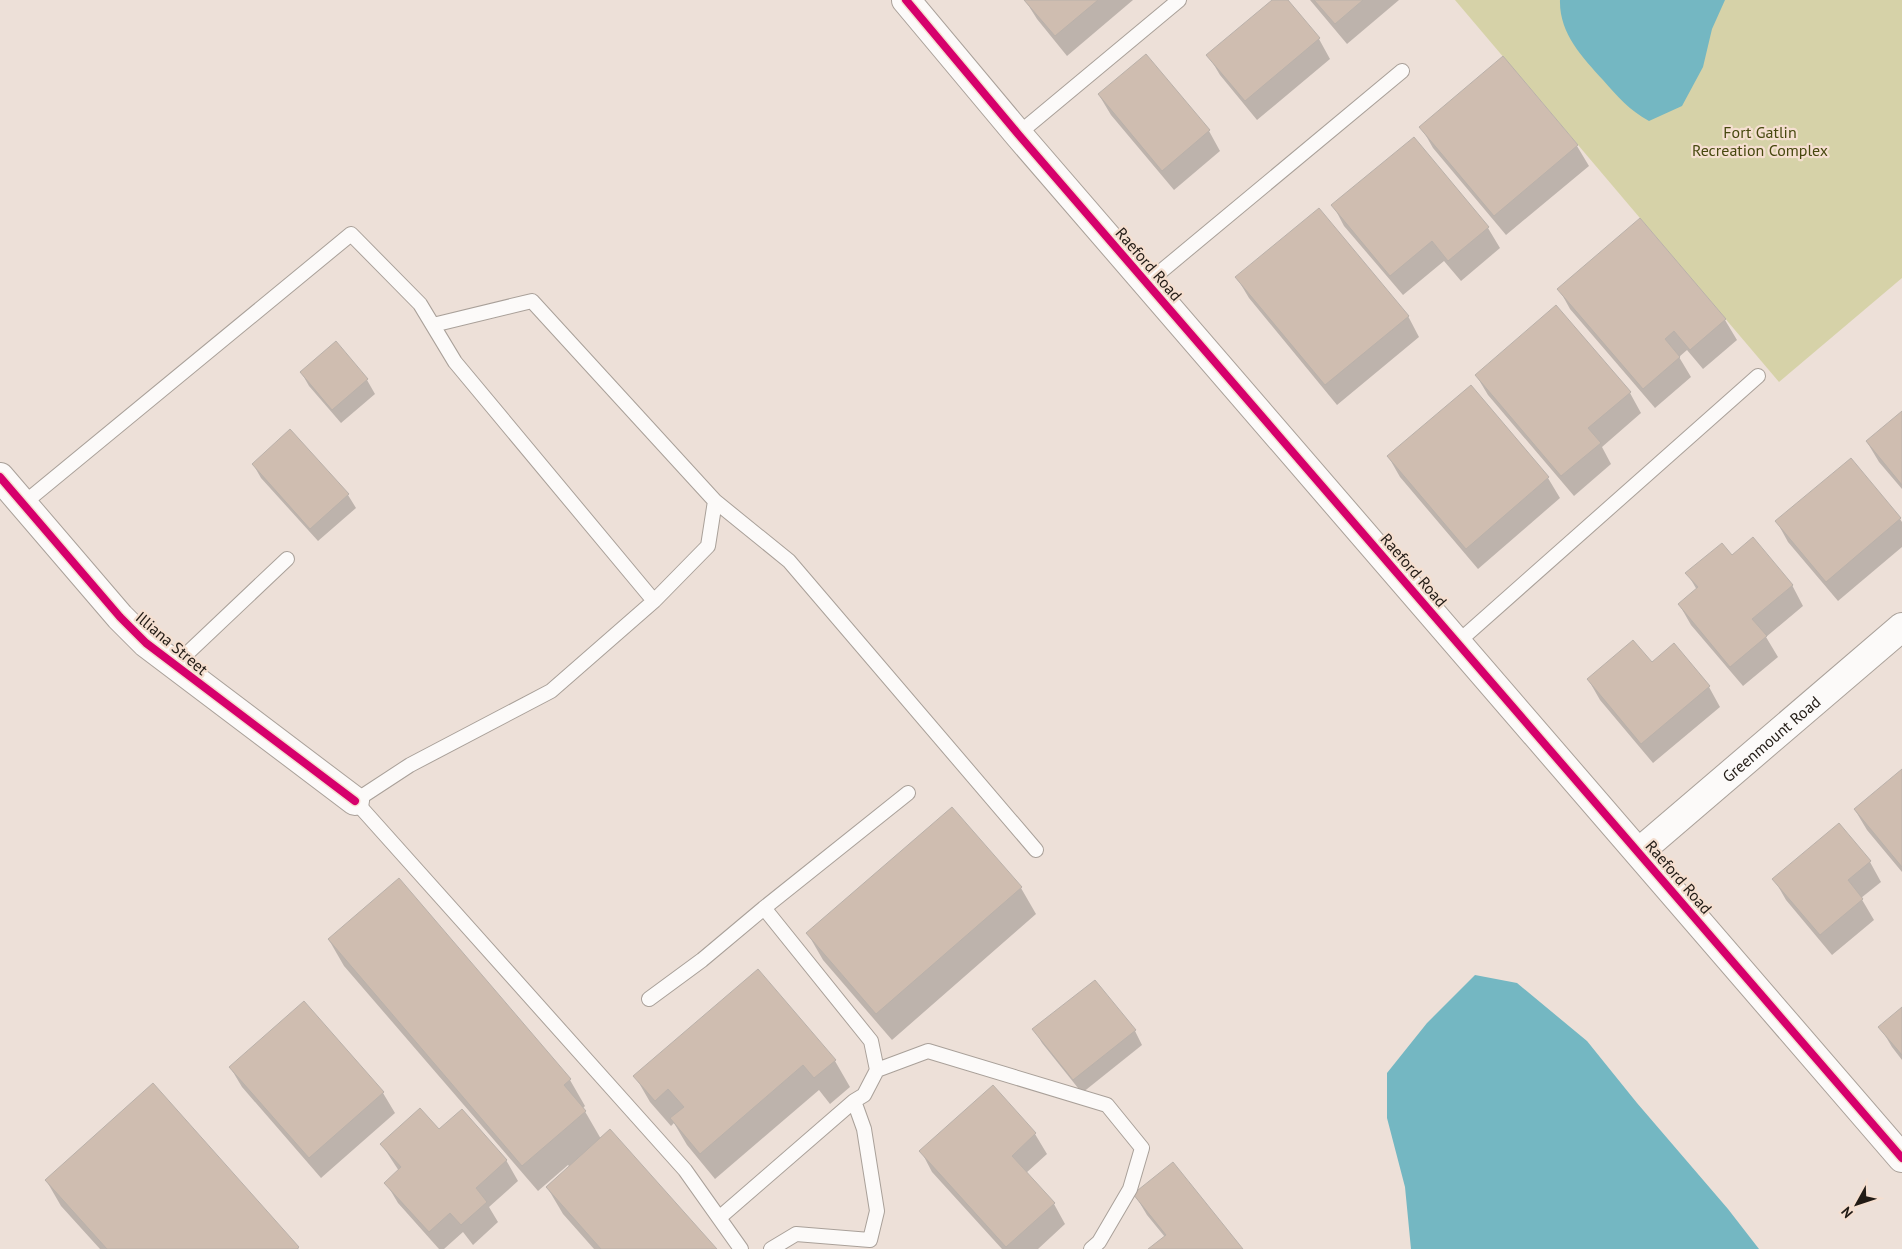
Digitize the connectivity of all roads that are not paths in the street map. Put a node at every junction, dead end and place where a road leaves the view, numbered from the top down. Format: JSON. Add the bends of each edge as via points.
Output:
{"nodes":[{"id":1,"x":906,"y":0,"type":"edge"},
{"id":2,"x":1179,"y":0,"type":"edge"},
{"id":3,"x":1402,"y":71,"type":"dead end"},
{"id":4,"x":1018,"y":134,"type":"junction"},
{"id":5,"x":1147,"y":283,"type":"junction"},
{"id":6,"x":433,"y":325,"type":"junction"},
{"id":7,"x":1758,"y":376,"type":"dead end"},
{"id":8,"x":8,"y":491,"type":"edge"},
{"id":9,"x":715,"y":501,"type":"junction"},
{"id":10,"x":287,"y":558,"type":"dead end"},
{"id":11,"x":654,"y":601,"type":"junction"},
{"id":12,"x":1902,"y":627,"type":"edge"},
{"id":13,"x":1458,"y":642,"type":"junction"},
{"id":14,"x":175,"y":666,"type":"junction"},
{"id":15,"x":908,"y":793,"type":"dead end"},
{"id":16,"x":355,"y":801,"type":"junction"},
{"id":17,"x":1036,"y":850,"type":"dead end"},
{"id":18,"x":1639,"y":852,"type":"junction"},
{"id":19,"x":764,"y":908,"type":"junction"},
{"id":20,"x":649,"y":999,"type":"dead end"},
{"id":21,"x":877,"y":1070,"type":"junction"},
{"id":22,"x":854,"y":1101,"type":"junction"},
{"id":23,"x":1902,"y":1158,"type":"edge"},
{"id":24,"x":719,"y":1218,"type":"junction"},
{"id":25,"x":869,"y":1244,"type":"edge"},
{"id":26,"x":741,"y":1249,"type":"edge"},
{"id":27,"x":771,"y":1249,"type":"edge"},
{"id":28,"x":1091,"y":1249,"type":"edge"}],
"edges":[{"from":1,"to":4,"type":"street","name":"Raeford Road"},
{"from":2,"to":4,"type":"lane"},
{"from":3,"to":5,"type":"lane"},
{"from":4,"to":5,"type":"street","name":"Raeford Road"},
{"from":5,"to":13,"type":"street","name":"Raeford Road"},
{"from":6,"to":8,"type":"lane","via":[[420,304],[351,234]]},
{"from":6,"to":9,"type":"lane","via":[[532,301]]},
{"from":6,"to":11,"type":"lane","via":[[455,362]]},
{"from":7,"to":13,"type":"lane"},
{"from":8,"to":14,"type":"street","name":"Illiana Street","via":[[120,617]]},
{"from":9,"to":11,"type":"lane","via":[[708,546]]},
{"from":9,"to":17,"type":"lane","via":[[788,561]]},
{"from":10,"to":14,"type":"lane"},
{"from":11,"to":16,"type":"lane","via":[[551,691],[410,765]]},
{"from":12,"to":18,"type":"street","name":"Greenmount Road"},
{"from":13,"to":18,"type":"street","name":"Raeford Road"},
{"from":14,"to":16,"type":"street","name":"Illiana Street"},
{"from":15,"to":19,"type":"lane"},
{"from":16,"to":24,"type":"lane","via":[[685,1170]]},
{"from":18,"to":23,"type":"street","name":"Raeford Road"},
{"from":19,"to":20,"type":"lane"},
{"from":19,"to":21,"type":"lane","via":[[870,1041]]},
{"from":21,"to":22,"type":"lane","via":[[864,1095]]},
{"from":21,"to":28,"type":"lane","via":[[928,1051],[1107,1105],[1142,1148],[1130,1189],[1099,1242]]},
{"from":22,"to":24,"type":"lane"},
{"from":22,"to":25,"type":"lane","via":[[864,1129],[877,1211]]},
{"from":24,"to":26,"type":"lane"},
{"from":25,"to":27,"type":"lane","via":[[796,1234]]}]}
